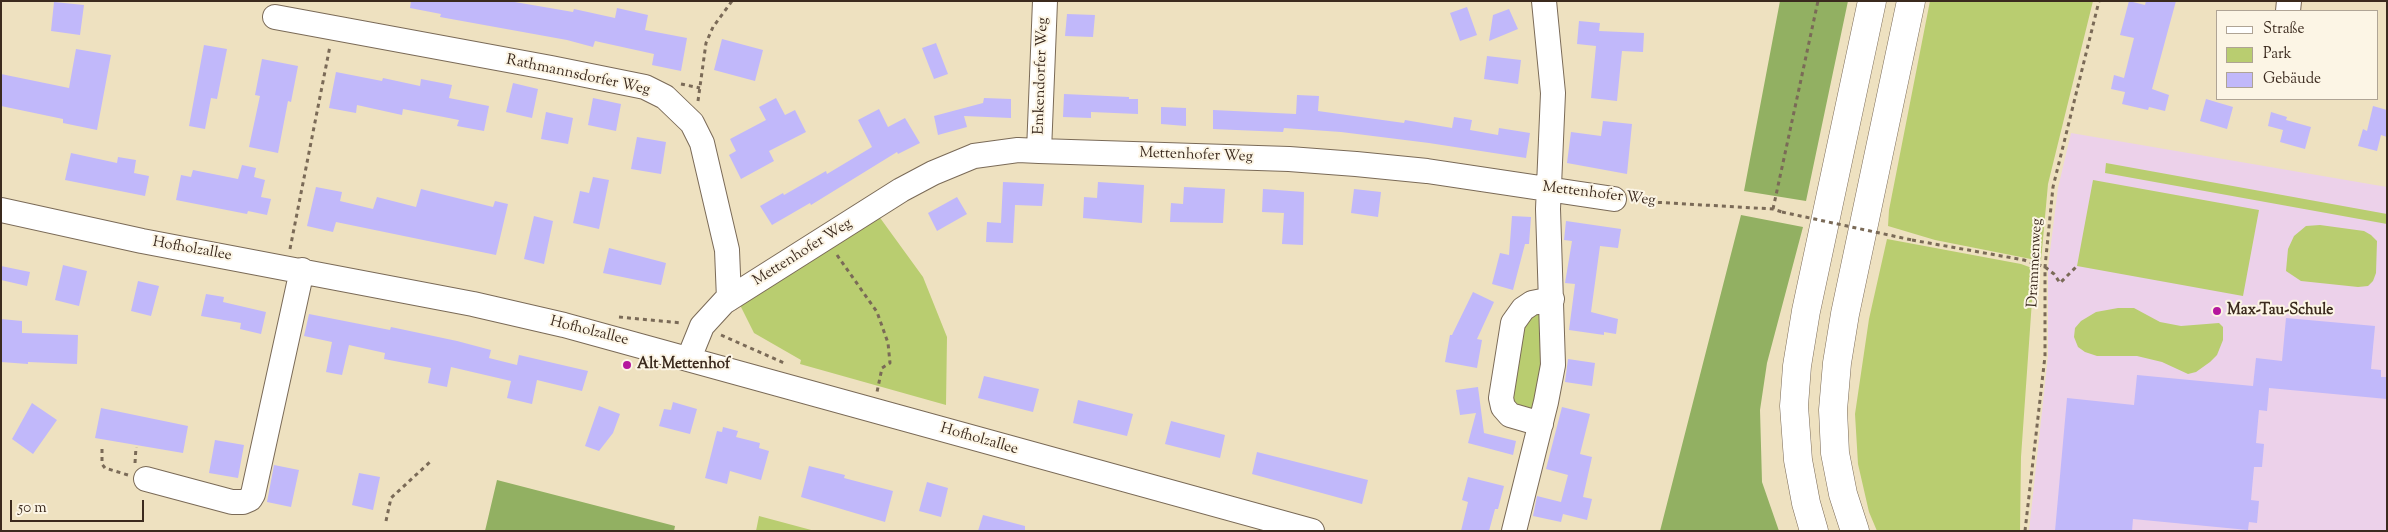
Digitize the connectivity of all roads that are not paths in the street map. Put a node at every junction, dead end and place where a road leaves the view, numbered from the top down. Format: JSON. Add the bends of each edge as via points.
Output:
{"nodes":[{"id":1,"x":1045,"y":1,"type":"edge"},
{"id":2,"x":1544,"y":1,"type":"edge"},
{"id":3,"x":1872,"y":1,"type":"edge"},
{"id":4,"x":1912,"y":1,"type":"edge"},
{"id":5,"x":275,"y":17,"type":"dead end"},
{"id":6,"x":1039,"y":151,"type":"junction"},
{"id":7,"x":1549,"y":188,"type":"junction"},
{"id":8,"x":1614,"y":199,"type":"road end"},
{"id":9,"x":1,"y":210,"type":"edge"},
{"id":10,"x":294,"y":268,"type":"junction"},
{"id":11,"x":729,"y":299,"type":"junction"},
{"id":12,"x":1552,"y":299,"type":"junction"},
{"id":13,"x":690,"y":358,"type":"junction"},
{"id":14,"x":1541,"y":424,"type":"junction"},
{"id":15,"x":146,"y":479,"type":"road end"},
{"id":16,"x":1312,"y":531,"type":"edge"},
{"id":17,"x":1514,"y":531,"type":"edge"},
{"id":18,"x":1814,"y":531,"type":"edge"},
{"id":19,"x":1855,"y":531,"type":"edge"}],
"edges":[{"from":1,"to":6,"type":"street","name":"Emkendorfer Weg"},
{"from":2,"to":7,"type":"street","via":[[1553,93]]},
{"from":3,"to":18,"type":"highway","via":[[1797,366],[1794,406],[1798,460]]},
{"from":4,"to":19,"type":"highway","via":[[1837,363],[1833,410],[1835,453],[1842,494]]},
{"from":5,"to":11,"type":"street","name":"Rathmannsdorfer Weg","via":[[645,88],[665,97],[699,134],[727,250]]},
{"from":6,"to":7,"type":"street","name":"Mettenhofer Weg","via":[[1289,159]]},
{"from":6,"to":11,"type":"street","name":"Mettenhofer Weg","via":[[997,152],[956,162],[902,190]]},
{"from":7,"to":8,"type":"street","name":"Mettenhofer Weg"},
{"from":7,"to":12,"type":"street"},
{"from":9,"to":10,"type":"street","name":"Hofholzallee","via":[[142,241]]},
{"from":10,"to":13,"type":"street","name":"Hofholzallee","via":[[496,309]]},
{"from":10,"to":15,"type":"street","via":[[250,499],[232,502]]},
{"from":11,"to":13,"type":"street","name":"Mettenhofer Weg","via":[[702,326]]},
{"from":12,"to":14,"type":"street","via":[[1554,364]]},
{"from":12,"to":14,"type":"street","via":[[1532,303],[1512,323],[1501,398],[1510,415]]},
{"from":13,"to":16,"type":"street","name":"Hofholzallee"},
{"from":14,"to":17,"type":"street"}]}
